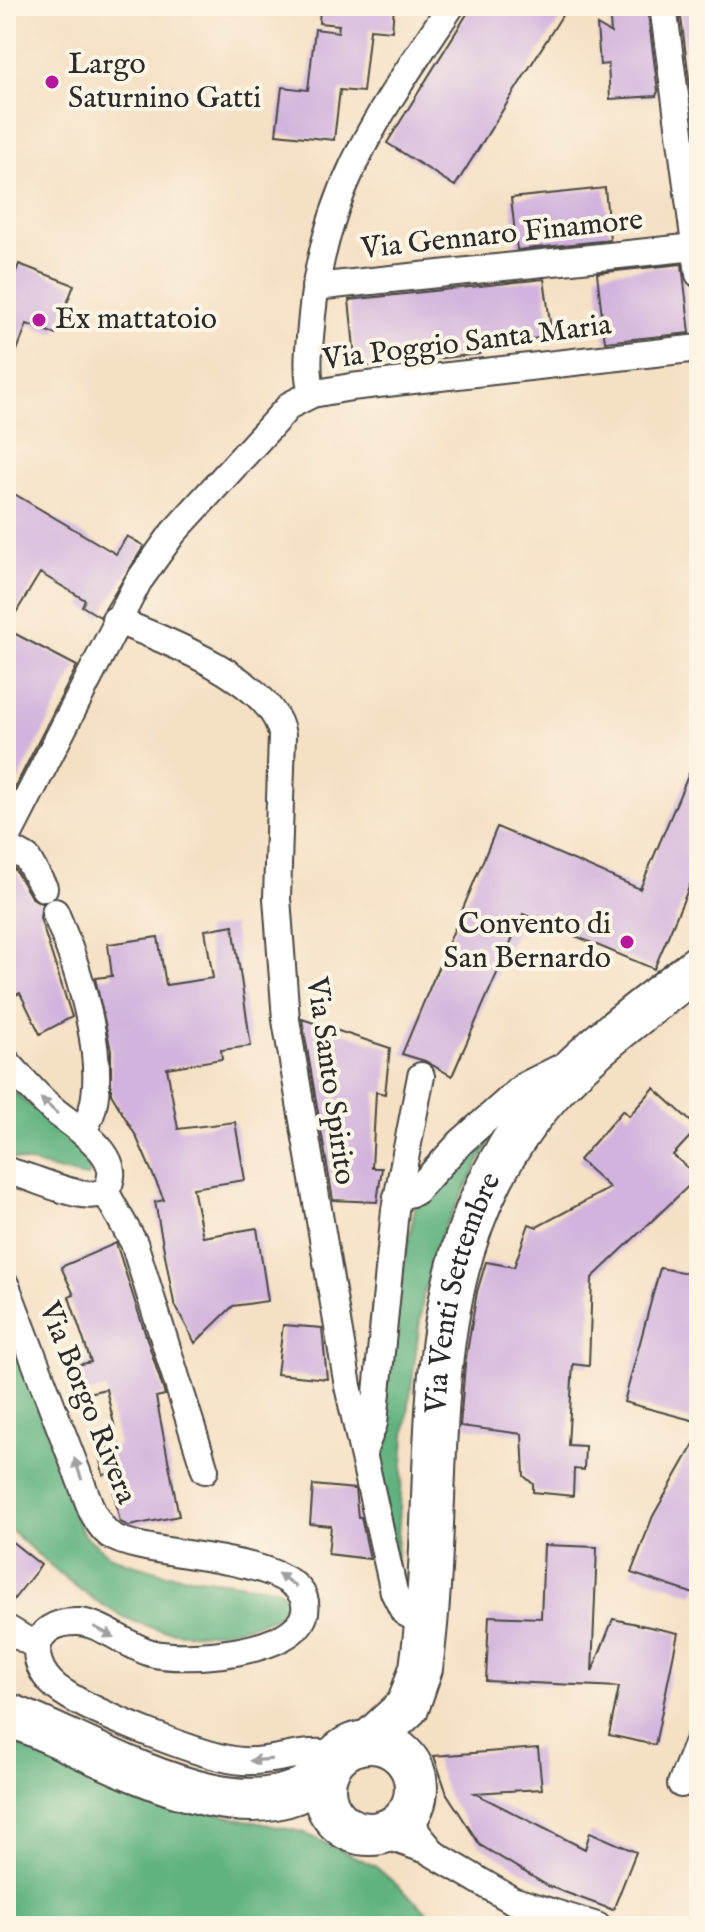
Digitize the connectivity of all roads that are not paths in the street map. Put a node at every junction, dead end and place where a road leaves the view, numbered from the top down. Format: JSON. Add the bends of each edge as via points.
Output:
{"nodes":[{"id":1,"x":451,"y":6,"type":"edge"},
{"id":2,"x":663,"y":6,"type":"edge"},
{"id":3,"x":695,"y":247,"type":"junction"},
{"id":4,"x":699,"y":274,"type":"edge"},
{"id":5,"x":315,"y":287,"type":"junction"},
{"id":6,"x":699,"y":348,"type":"edge"},
{"id":7,"x":312,"y":394,"type":"junction"},
{"id":8,"x":115,"y":620,"type":"junction"},
{"id":9,"x":6,"y":843,"type":"edge"},
{"id":10,"x":44,"y":888,"type":"dead end"},
{"id":11,"x":55,"y":912,"type":"dead end"},
{"id":12,"x":699,"y":966,"type":"edge"},
{"id":13,"x":6,"y":1061,"type":"edge"},
{"id":14,"x":577,"y":1066,"type":"junction"},
{"id":15,"x":421,"y":1076,"type":"dead end"},
{"id":16,"x":83,"y":1130,"type":"junction"},
{"id":17,"x":6,"y":1171,"type":"edge"},
{"id":18,"x":105,"y":1191,"type":"junction"},
{"id":19,"x":397,"y":1197,"type":"junction"},
{"id":20,"x":6,"y":1286,"type":"edge"},
{"id":21,"x":364,"y":1449,"type":"junction"},
{"id":22,"x":205,"y":1470,"type":"dead end"},
{"id":23,"x":426,"y":1624,"type":"junction"},
{"id":24,"x":6,"y":1628,"type":"edge"},
{"id":25,"x":36,"y":1646,"type":"junction"},
{"id":26,"x":408,"y":1706,"type":"junction"},
{"id":27,"x":6,"y":1714,"type":"edge"},
{"id":28,"x":699,"y":1739,"type":"edge"},
{"id":29,"x":345,"y":1756,"type":"junction"},
{"id":30,"x":408,"y":1761,"type":"junction"},
{"id":31,"x":681,"y":1784,"type":"dead end"},
{"id":32,"x":272,"y":1799,"type":"junction"},
{"id":33,"x":333,"y":1815,"type":"junction"},
{"id":34,"x":394,"y":1822,"type":"junction"},
{"id":35,"x":434,"y":1854,"type":"junction"},
{"id":36,"x":597,"y":1926,"type":"edge"}],
"edges":[{"from":1,"to":5,"type":"street","via":[[349,169],[332,213]]},
{"from":2,"to":3,"type":"street"},
{"from":3,"to":4,"type":"street"},
{"from":3,"to":5,"type":"street","name":"Via Gennaro Finamore"},
{"from":5,"to":7,"type":"street","via":[[308,364]]},
{"from":6,"to":7,"type":"street","name":"Via Poggio Santa Maria"},
{"from":7,"to":8,"type":"street","name":"Via Poggio Santa Maria","via":[[274,420],[173,533]]},
{"from":8,"to":9,"type":"street","name":"Via Poggio Santa Maria"},
{"from":8,"to":21,"type":"street","name":"Via Santo Spirito","via":[[200,657],[268,704],[279,719],[277,923],[286,1020],[343,1363]]},
{"from":9,"to":10,"type":"street","via":[[27,858]]},
{"from":11,"to":16,"type":"street","via":[[82,990],[95,1069],[94,1104]]},
{"from":12,"to":14,"type":"main road","name":"Via Venti Settembre"},
{"from":16,"to":13,"type":"street","one_way":true,"via":[[47,1105]]},
{"from":14,"to":19,"type":"street","via":[[555,1069],[524,1086],[415,1192]]},
{"from":14,"to":23,"type":"main road","name":"Via Venti Settembre","via":[[513,1142],[481,1196],[460,1254],[439,1365]]},
{"from":15,"to":19,"type":"street"},
{"from":16,"to":18,"type":"street","via":[[108,1165]]},
{"from":17,"to":18,"type":"street","via":[[88,1197]]},
{"from":18,"to":22,"type":"street","via":[[134,1243]]},
{"from":19,"to":21,"type":"street","via":[[374,1423]]},
{"from":25,"to":20,"type":"street","name":"Via Borgo Rivera","one_way":true,"via":[[55,1628],[82,1622],[155,1654],[206,1656],[281,1638],[297,1627],[305,1606],[299,1589],[275,1572],[134,1545],[103,1529]]},
{"from":21,"to":23,"type":"street","name":"Via Santo Spirito","via":[[397,1603]]},
{"from":23,"to":26,"type":"main road","name":"Via Venti Settembre","via":[[421,1668]]},
{"from":24,"to":25,"type":"street"},
{"from":29,"to":25,"type":"street","one_way":true,"via":[[314,1751],[239,1761],[194,1749],[58,1689],[37,1665]]},
{"from":26,"to":29,"type":"main road","name":"Via Venti Settembre"},
{"from":26,"to":30,"type":"main road","name":"Via Venti Settembre"},
{"from":27,"to":32,"type":"main road","name":"Via Venti Settembre","via":[[193,1791],[240,1801]]},
{"from":28,"to":31,"type":"street"},
{"from":29,"to":30,"type":"main road","via":[[392,1747]]},
{"from":29,"to":32,"type":"main road","name":"Via Venti Settembre","via":[[303,1789]]},
{"from":29,"to":33,"type":"main road","via":[[325,1797]]},
{"from":30,"to":34,"type":"main road","via":[[415,1781]]},
{"from":32,"to":33,"type":"main road","name":"Via Venti Settembre","via":[[301,1801]]},
{"from":33,"to":34,"type":"main road","via":[[348,1828]]},
{"from":34,"to":35,"type":"street","via":[[417,1833]]},
{"from":34,"to":35,"type":"street","via":[[402,1839]]},
{"from":35,"to":36,"type":"street","via":[[512,1900]]}]}
